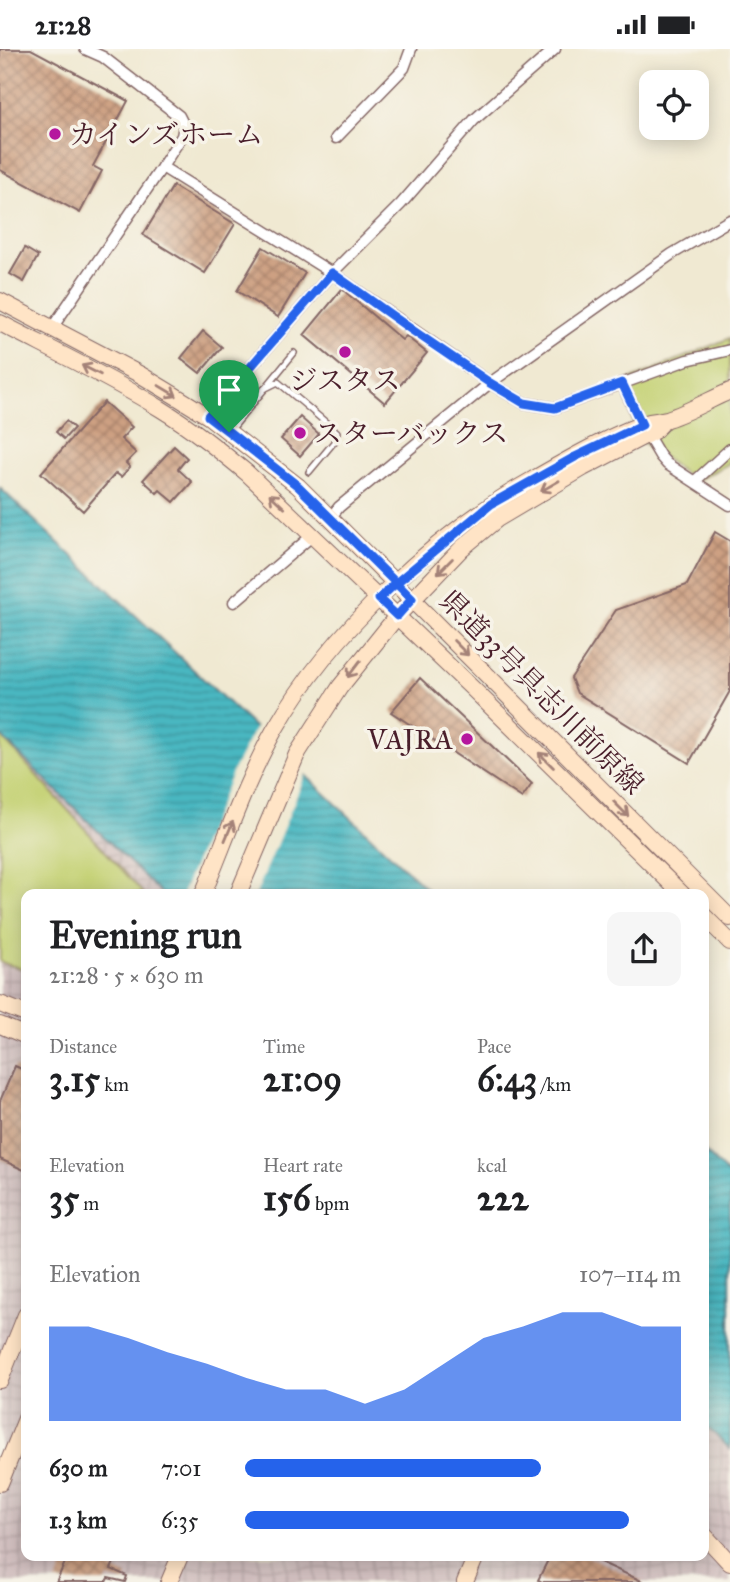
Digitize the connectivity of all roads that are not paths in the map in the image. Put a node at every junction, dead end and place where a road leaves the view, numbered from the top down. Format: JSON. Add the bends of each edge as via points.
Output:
{"nodes":[{"id":1,"x":85,"y":49,"type":"edge"},
{"id":2,"x":411,"y":49,"type":"edge"},
{"id":3,"x":555,"y":49,"type":"edge"},
{"id":4,"x":106,"y":53,"type":"edge"},
{"id":5,"x":336,"y":138,"type":"dead end"},
{"id":6,"x":162,"y":167,"type":"junction"},
{"id":7,"x":730,"y":220,"type":"edge"},
{"id":8,"x":332,"y":273,"type":"junction"},
{"id":9,"x":0,"y":301,"type":"edge"},
{"id":10,"x":0,"y":323,"type":"edge"},
{"id":11,"x":52,"y":328,"type":"junction"},
{"id":12,"x":730,"y":350,"type":"edge"},
{"id":13,"x":294,"y":353,"type":"dead end"},
{"id":14,"x":490,"y":383,"type":"junction"},
{"id":15,"x":622,"y":383,"type":"junction"},
{"id":16,"x":264,"y":389,"type":"junction"},
{"id":17,"x":730,"y":391,"type":"edge"},
{"id":18,"x":208,"y":416,"type":"junction"},
{"id":19,"x":652,"y":427,"type":"junction"},
{"id":20,"x":229,"y":432,"type":"junction"},
{"id":21,"x":730,"y":449,"type":"edge"},
{"id":22,"x":309,"y":472,"type":"dead end"},
{"id":23,"x":695,"y":481,"type":"junction"},
{"id":24,"x":730,"y":505,"type":"edge"},
{"id":25,"x":331,"y":517,"type":"junction"},
{"id":26,"x":313,"y":535,"type":"junction"},
{"id":27,"x":396,"y":583,"type":"junction"},
{"id":28,"x":379,"y":599,"type":"junction"},
{"id":29,"x":412,"y":599,"type":"junction"},
{"id":30,"x":234,"y":601,"type":"dead end"},
{"id":31,"x":397,"y":616,"type":"junction"},
{"id":32,"x":205,"y":889,"type":"edge"},
{"id":33,"x":240,"y":889,"type":"edge"},
{"id":34,"x":677,"y":889,"type":"edge"},
{"id":35,"x":701,"y":889,"type":"edge"},
{"id":36,"x":709,"y":897,"type":"edge"},
{"id":37,"x":730,"y":918,"type":"edge"},
{"id":38,"x":709,"y":921,"type":"edge"},
{"id":39,"x":730,"y":942,"type":"edge"},
{"id":40,"x":0,"y":1004,"type":"edge"},
{"id":41,"x":21,"y":1012,"type":"edge"},
{"id":42,"x":0,"y":1025,"type":"edge"},
{"id":43,"x":21,"y":1034,"type":"edge"},
{"id":44,"x":21,"y":1328,"type":"edge"},
{"id":45,"x":0,"y":1380,"type":"edge"},
{"id":46,"x":21,"y":1431,"type":"edge"},
{"id":47,"x":0,"y":1483,"type":"edge"},
{"id":48,"x":709,"y":1540,"type":"edge"},
{"id":49,"x":178,"y":1561,"type":"edge"},
{"id":50,"x":474,"y":1561,"type":"edge"},
{"id":51,"x":730,"y":1563,"type":"edge"},
{"id":52,"x":169,"y":1582,"type":"edge"},
{"id":53,"x":465,"y":1582,"type":"edge"}],
"edges":[{"from":1,"to":4,"type":"street"},
{"from":2,"to":5,"type":"street","via":[[404,68]]},
{"from":3,"to":8,"type":"street","via":[[474,120],[401,204]]},
{"from":4,"to":6,"type":"street","via":[[179,115],[182,136]]},
{"from":6,"to":8,"type":"street"},
{"from":6,"to":11,"type":"street"},
{"from":7,"to":14,"type":"street","via":[[672,254]]},
{"from":8,"to":14,"type":"street"},
{"from":8,"to":18,"type":"street"},
{"from":9,"to":11,"type":"main road","name":"県道33号具志川前原線"},
{"from":26,"to":10,"type":"main road","name":"県道33号具志川前原線","one_way":true,"via":[[247,473],[163,410]]},
{"from":11,"to":18,"type":"main road","name":"県道33号具志川前原線","one_way":true},
{"from":12,"to":15,"type":"street"},
{"from":13,"to":16,"type":"lane"},
{"from":14,"to":15,"type":"street","via":[[524,403],[555,408]]},
{"from":14,"to":25,"type":"street"},
{"from":15,"to":19,"type":"street"},
{"from":16,"to":20,"type":"lane"},
{"from":16,"to":22,"type":"lane","via":[[278,382],[337,432]]},
{"from":17,"to":19,"type":"main road"},
{"from":18,"to":20,"type":"main road","name":"県道33号具志川前原線"},
{"from":19,"to":23,"type":"street","via":[[660,456]]},
{"from":19,"to":27,"type":"main road","via":[[553,468],[491,504]]},
{"from":19,"to":29,"type":"main road","one_way":true,"via":[[478,533]]},
{"from":20,"to":25,"type":"main road","name":"県道33号具志川前原線"},
{"from":21,"to":23,"type":"street"},
{"from":23,"to":24,"type":"street"},
{"from":25,"to":27,"type":"main road","name":"県道33号具志川前原線"},
{"from":26,"to":28,"type":"main road","name":"県道33号具志川前原線"},
{"from":26,"to":30,"type":"street"},
{"from":27,"to":28,"type":"main road"},
{"from":27,"to":29,"type":"main road","name":"県道33号具志川前原線"},
{"from":28,"to":31,"type":"main road","name":"県道33号具志川前原線"},
{"from":32,"to":28,"type":"main road","one_way":true,"via":[[274,731],[316,667]]},
{"from":29,"to":31,"type":"main road"},
{"from":29,"to":35,"type":"main road","name":"県道33号具志川前原線","one_way":true},
{"from":31,"to":33,"type":"main road","one_way":true,"via":[[340,687],[297,754]]},
{"from":34,"to":31,"type":"main road","name":"県道33号具志川前原線","one_way":true},
{"from":36,"to":37,"type":"main road","name":"県道33号具志川前原線","one_way":true},
{"from":38,"to":39,"type":"main road"},
{"from":40,"to":41,"type":"main road"},
{"from":42,"to":43,"type":"main road"},
{"from":44,"to":45,"type":"main road"},
{"from":46,"to":47,"type":"main road"},
{"from":48,"to":51,"type":"main road"},
{"from":49,"to":52,"type":"main road"},
{"from":50,"to":53,"type":"main road"}]}
